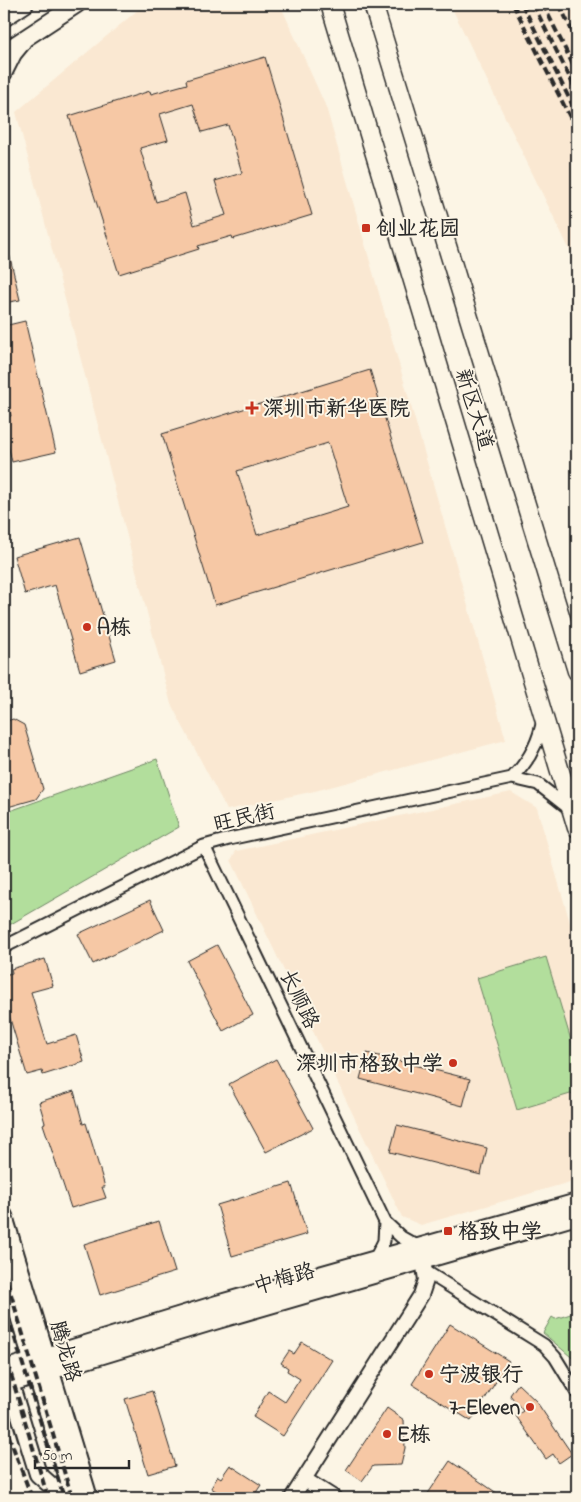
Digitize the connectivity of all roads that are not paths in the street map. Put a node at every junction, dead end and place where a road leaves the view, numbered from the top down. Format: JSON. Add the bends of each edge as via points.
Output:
{"nodes":[{"id":1,"x":25,"y":4,"type":"edge"},
{"id":2,"x":77,"y":4,"type":"edge"},
{"id":3,"x":330,"y":4,"type":"edge"},
{"id":4,"x":373,"y":4,"type":"edge"},
{"id":5,"x":4,"y":18,"type":"edge"},
{"id":6,"x":35,"y":32,"type":"junction"},
{"id":7,"x":4,"y":52,"type":"edge"},
{"id":8,"x":4,"y":74,"type":"edge"},
{"id":9,"x":577,"y":671,"type":"edge"},
{"id":10,"x":543,"y":715,"type":"junction"},
{"id":11,"x":512,"y":778,"type":"junction"},
{"id":12,"x":575,"y":820,"type":"edge"},
{"id":13,"x":204,"y":846,"type":"junction"},
{"id":14,"x":4,"y":947,"type":"edge"},
{"id":15,"x":577,"y":1202,"type":"edge"},
{"id":16,"x":4,"y":1216,"type":"edge"},
{"id":17,"x":577,"y":1216,"type":"edge"},
{"id":18,"x":385,"y":1222,"type":"junction"},
{"id":19,"x":375,"y":1258,"type":"junction"},
{"id":20,"x":423,"y":1259,"type":"junction"},
{"id":21,"x":4,"y":1267,"type":"edge"},
{"id":22,"x":40,"y":1366,"type":"junction"},
{"id":23,"x":5,"y":1374,"type":"edge"},
{"id":24,"x":577,"y":1393,"type":"edge"},
{"id":25,"x":304,"y":1479,"type":"junction"},
{"id":26,"x":82,"y":1497,"type":"edge"},
{"id":27,"x":65,"y":1498,"type":"edge"},
{"id":28,"x":292,"y":1498,"type":"edge"},
{"id":29,"x":334,"y":1498,"type":"edge"}],
"edges":[{"from":1,"to":5,"type":"main road"},
{"from":2,"to":6,"type":"main road"},
{"from":3,"to":10,"type":"main road","name":"新区大道"},
{"from":4,"to":9,"type":"main road","name":"新区大道"},
{"from":6,"to":7,"type":"main road"},
{"from":6,"to":8,"type":"street","via":[[14,54]]},
{"from":10,"to":11,"type":"street","via":[[541,730],[530,756]]},
{"from":10,"to":12,"type":"main road","name":"新区大道"},
{"from":11,"to":12,"type":"street","via":[[538,784]]},
{"from":11,"to":13,"type":"street","name":"旺民街"},
{"from":13,"to":14,"type":"street","name":"旺民街"},
{"from":13,"to":18,"type":"street","name":"长顺路"},
{"from":15,"to":20,"type":"main road","name":"中梅路"},
{"from":16,"to":22,"type":"main road","name":"腾龙路"},
{"from":17,"to":20,"type":"main road","name":"中梅路"},
{"from":18,"to":19,"type":"street","via":[[384,1241]]},
{"from":18,"to":20,"type":"street"},
{"from":19,"to":20,"type":"main road","name":"中梅路"},
{"from":19,"to":22,"type":"main road","name":"中梅路"},
{"from":20,"to":22,"type":"main road","name":"中梅路"},
{"from":20,"to":24,"type":"street","via":[[544,1346]]},
{"from":20,"to":25,"type":"street","via":[[426,1280],[421,1295]]},
{"from":21,"to":22,"type":"main road","name":"腾龙路"},
{"from":22,"to":23,"type":"main road","name":"中梅路"},
{"from":22,"to":26,"type":"main road","name":"腾龙路"},
{"from":23,"to":27,"type":"main road","via":[[38,1474]]},
{"from":25,"to":28,"type":"street"},
{"from":25,"to":29,"type":"street"}]}
